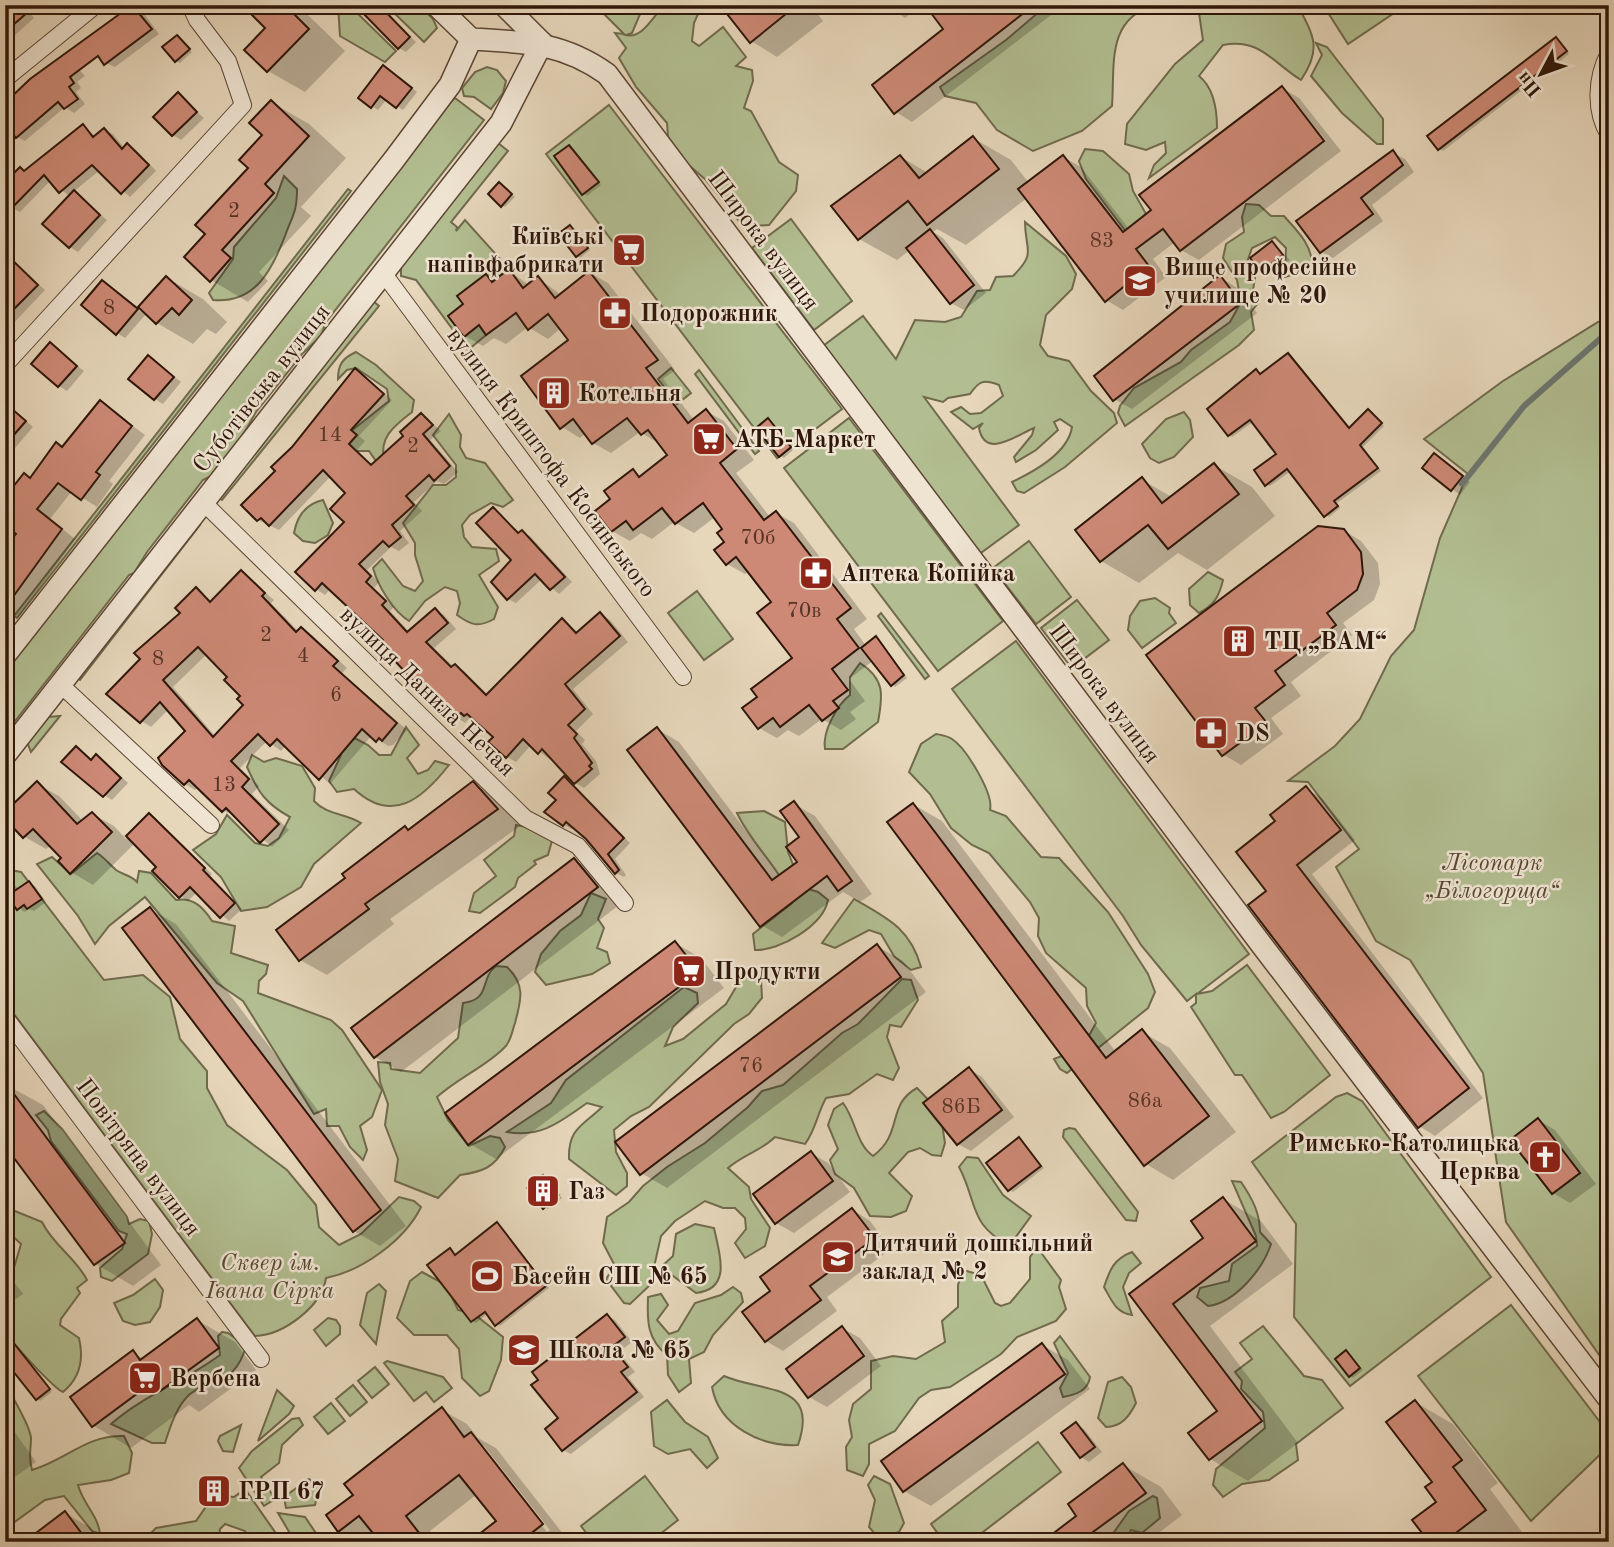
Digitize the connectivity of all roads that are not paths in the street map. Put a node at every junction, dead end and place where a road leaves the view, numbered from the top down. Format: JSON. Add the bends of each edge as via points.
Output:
{"nodes":[{"id":1,"x":96,"y":5,"type":"edge"},
{"id":2,"x":190,"y":5,"type":"edge"},
{"id":3,"x":436,"y":5,"type":"edge"},
{"id":4,"x":504,"y":5,"type":"edge"},
{"id":5,"x":471,"y":39,"type":"junction"},
{"id":6,"x":542,"y":43,"type":"junction"},
{"id":7,"x":1609,"y":53,"type":"edge"},
{"id":8,"x":5,"y":79,"type":"edge"},
{"id":9,"x":1609,"y":135,"type":"edge"},
{"id":10,"x":384,"y":274,"type":"junction"},
{"id":11,"x":5,"y":365,"type":"edge"},
{"id":12,"x":204,"y":503,"type":"junction"},
{"id":13,"x":8,"y":647,"type":"edge"},
{"id":14,"x":683,"y":677,"type":"dead end"},
{"id":15,"x":61,"y":685,"type":"junction"},
{"id":16,"x":5,"y":755,"type":"edge"},
{"id":17,"x":211,"y":825,"type":"dead end"},
{"id":18,"x":625,"y":903,"type":"dead end"},
{"id":19,"x":5,"y":1017,"type":"edge"},
{"id":20,"x":261,"y":1359,"type":"dead end"},
{"id":21,"x":1609,"y":1399,"type":"edge"}],
"edges":[{"from":1,"to":8,"type":"street"},
{"from":2,"to":11,"type":"street","via":[[228,61],[243,105]]},
{"from":3,"to":5,"type":"street"},
{"from":4,"to":6,"type":"street","name":"Широка вулиця"},
{"from":5,"to":6,"type":"street","name":"Широка вулиця"},
{"from":5,"to":13,"type":"street","name":"Суботівська вулиця","via":[[450,85],[393,160]]},
{"from":6,"to":10,"type":"street","name":"Суботівська вулиця","via":[[501,123]]},
{"from":6,"to":21,"type":"street","name":"Широка вулиця","via":[[584,58],[607,74]]},
{"from":7,"to":9,"type":"street","via":[[1598,84],[1599,106]]},
{"from":10,"to":12,"type":"street","name":"Суботівська вулиця"},
{"from":10,"to":14,"type":"street","name":"вулиця Криштофа Косинського"},
{"from":12,"to":15,"type":"street","name":"Суботівська вулиця"},
{"from":12,"to":18,"type":"street","name":"вулиця Данила Нечая","via":[[525,817],[578,846]]},
{"from":15,"to":16,"type":"street","name":"Суботівська вулиця"},
{"from":15,"to":17,"type":"street"},
{"from":19,"to":20,"type":"street","name":"Повітряна вулиця"}]}
